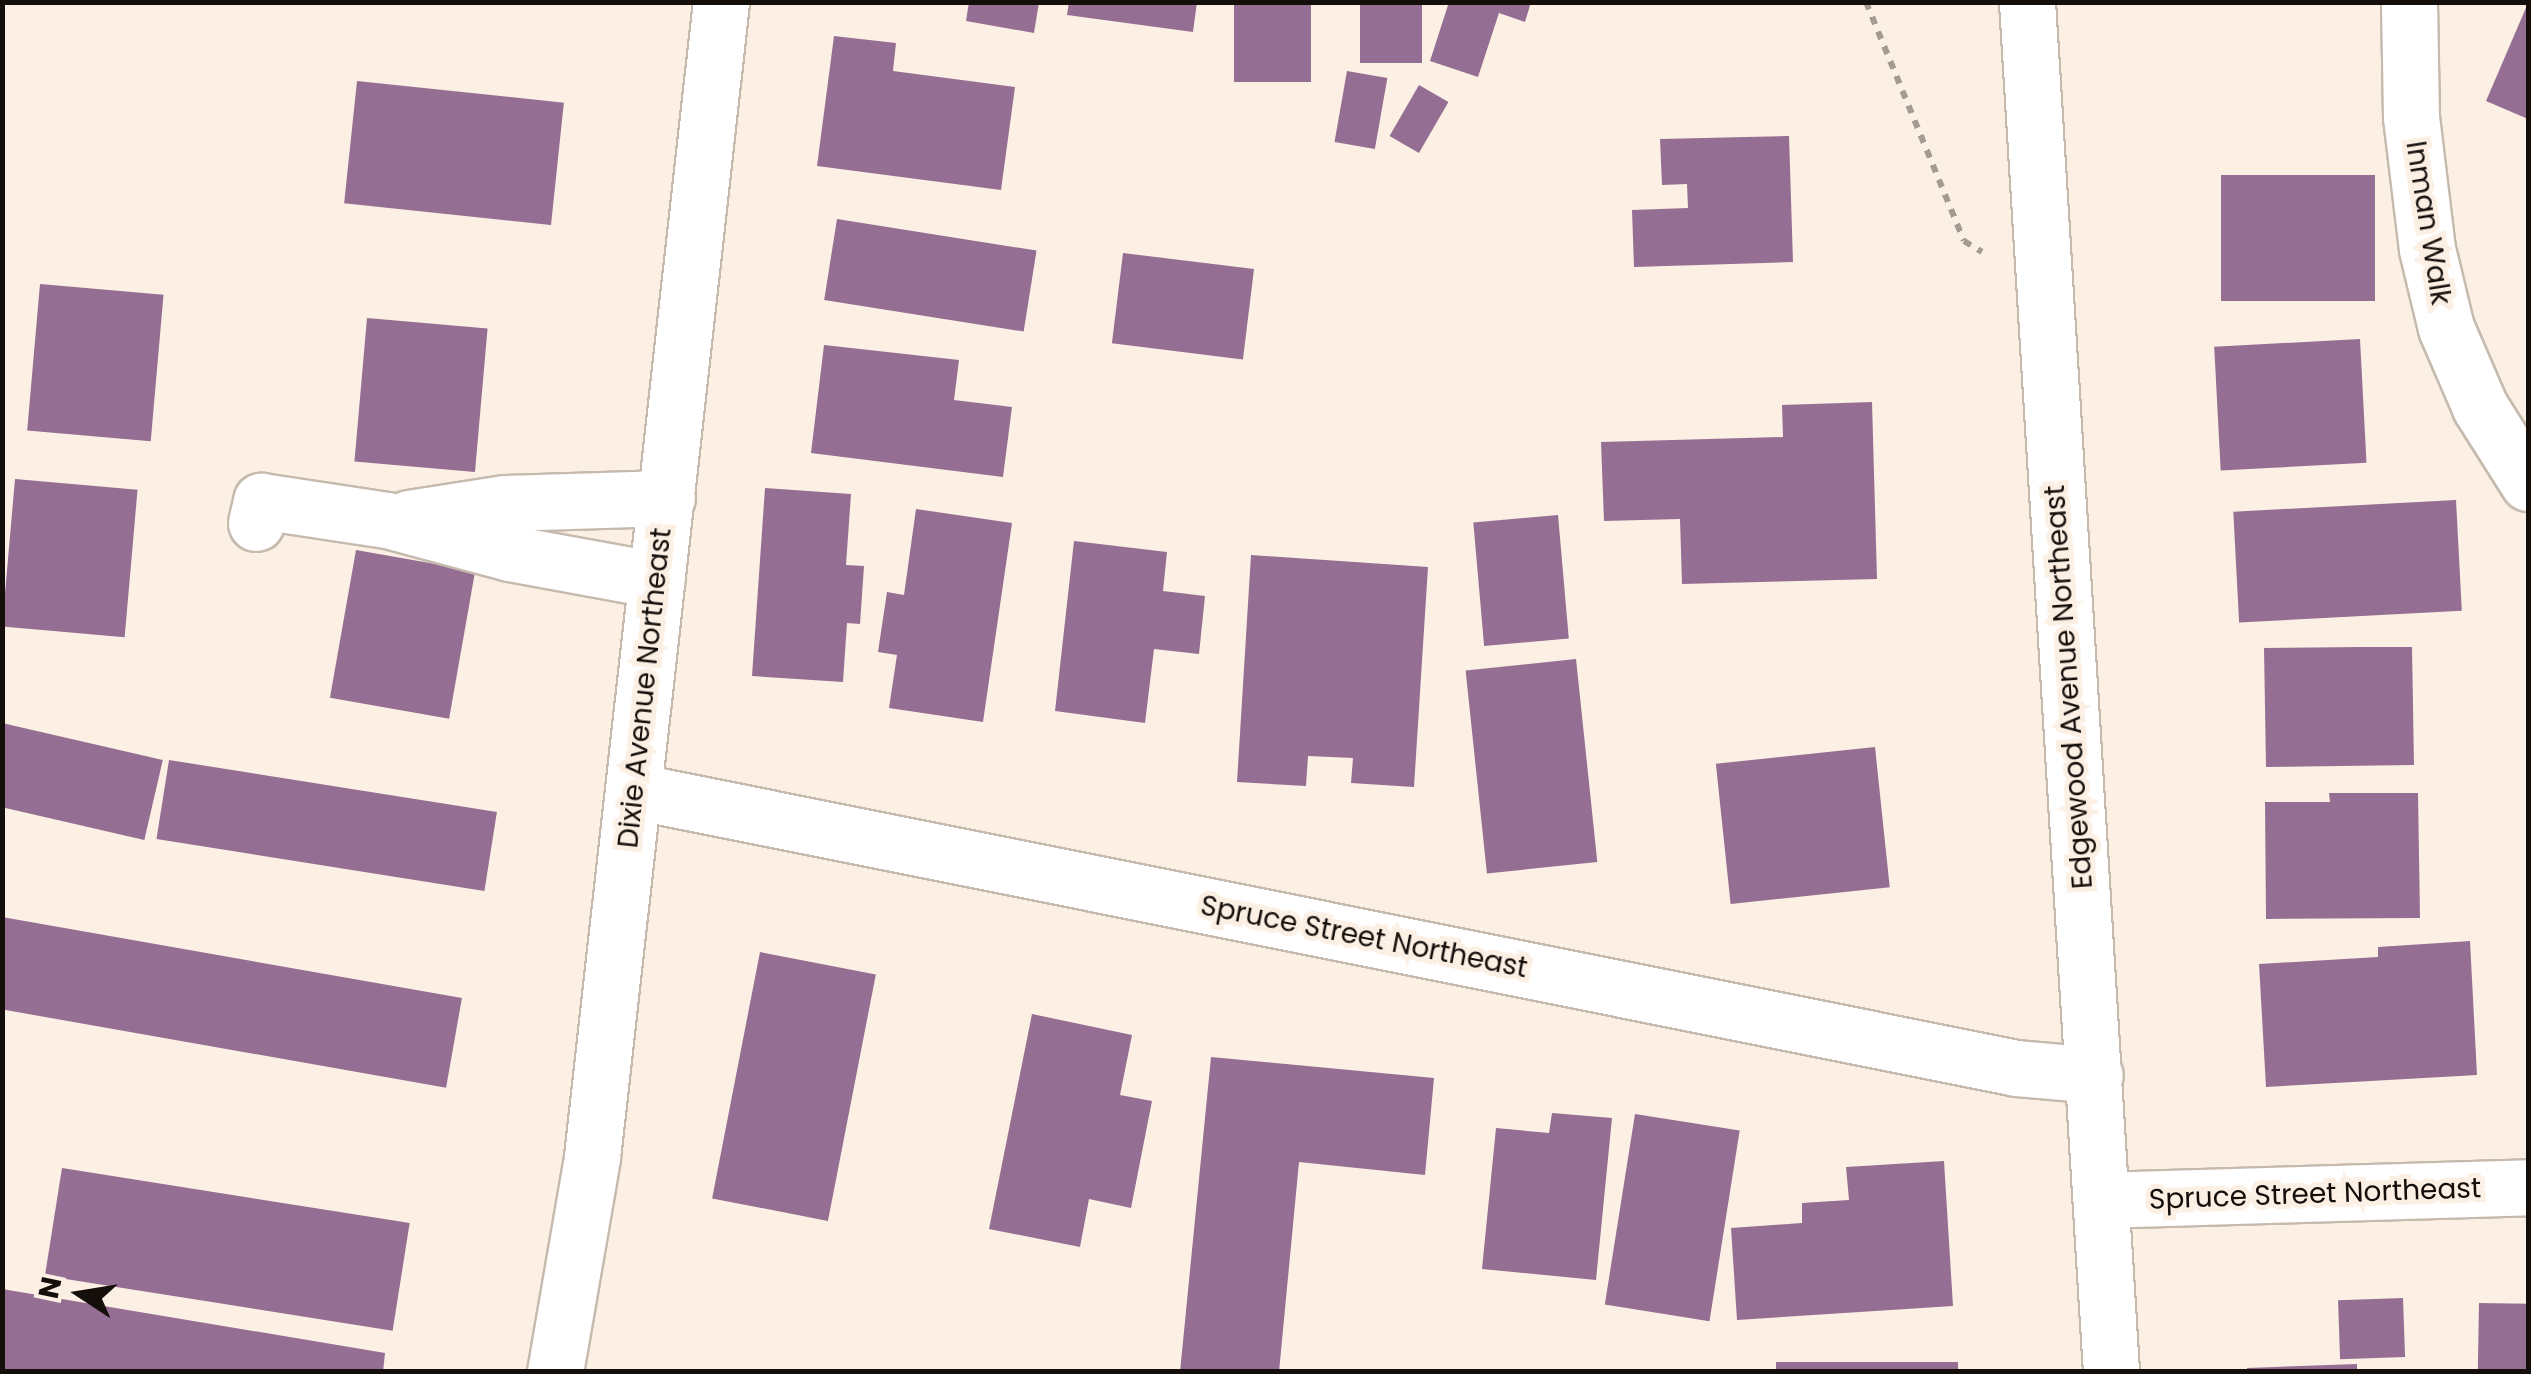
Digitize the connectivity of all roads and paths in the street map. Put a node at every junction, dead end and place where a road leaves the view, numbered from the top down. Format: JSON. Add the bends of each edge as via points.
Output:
{"nodes":[{"id":1,"x":721,"y":2,"type":"edge"},
{"id":2,"x":1866,"y":2,"type":"edge"},
{"id":3,"x":2027,"y":2,"type":"edge"},
{"id":4,"x":2409,"y":2,"type":"edge"},
{"id":5,"x":2044,"y":290,"type":"junction"},
{"id":6,"x":2528,"y":483,"type":"edge"},
{"id":7,"x":260,"y":497,"type":"dead end"},
{"id":8,"x":666,"y":498,"type":"junction"},
{"id":9,"x":386,"y":520,"type":"junction"},
{"id":10,"x":658,"y":580,"type":"junction"},
{"id":11,"x":634,"y":791,"type":"junction"},
{"id":12,"x":2094,"y":1075,"type":"junction"},
{"id":13,"x":2528,"y":1187,"type":"edge"},
{"id":14,"x":2101,"y":1200,"type":"junction"},
{"id":15,"x":555,"y":1372,"type":"edge"},
{"id":16,"x":2111,"y":1372,"type":"edge"}],
"edges":[{"from":1,"to":8,"type":"street","name":"Dixie Avenue Northeast"},
{"from":2,"to":5,"type":"path","via":[[1964,241]]},
{"from":3,"to":5,"type":"street","name":"Edgewood Avenue Northeast"},
{"from":4,"to":6,"type":"street","name":"Inman Walk","via":[[2411,117],[2446,328],[2480,407]]},
{"from":5,"to":12,"type":"street","name":"Edgewood Avenue Northeast"},
{"from":7,"to":9,"type":"street"},
{"from":8,"to":9,"type":"street","via":[[505,503]]},
{"from":8,"to":10,"type":"street","name":"Dixie Avenue Northeast"},
{"from":9,"to":10,"type":"street","via":[[509,553]]},
{"from":10,"to":11,"type":"street","name":"Dixie Avenue Northeast"},
{"from":11,"to":12,"type":"street","name":"Spruce Street Northeast","via":[[2018,1068]]},
{"from":11,"to":15,"type":"street","name":"Dixie Avenue Northeast","via":[[592,1156]]},
{"from":12,"to":14,"type":"street","name":"Edgewood Avenue Northeast"},
{"from":13,"to":14,"type":"street","name":"Spruce Street Northeast"},
{"from":14,"to":16,"type":"street","name":"Edgewood Avenue Northeast"}]}
